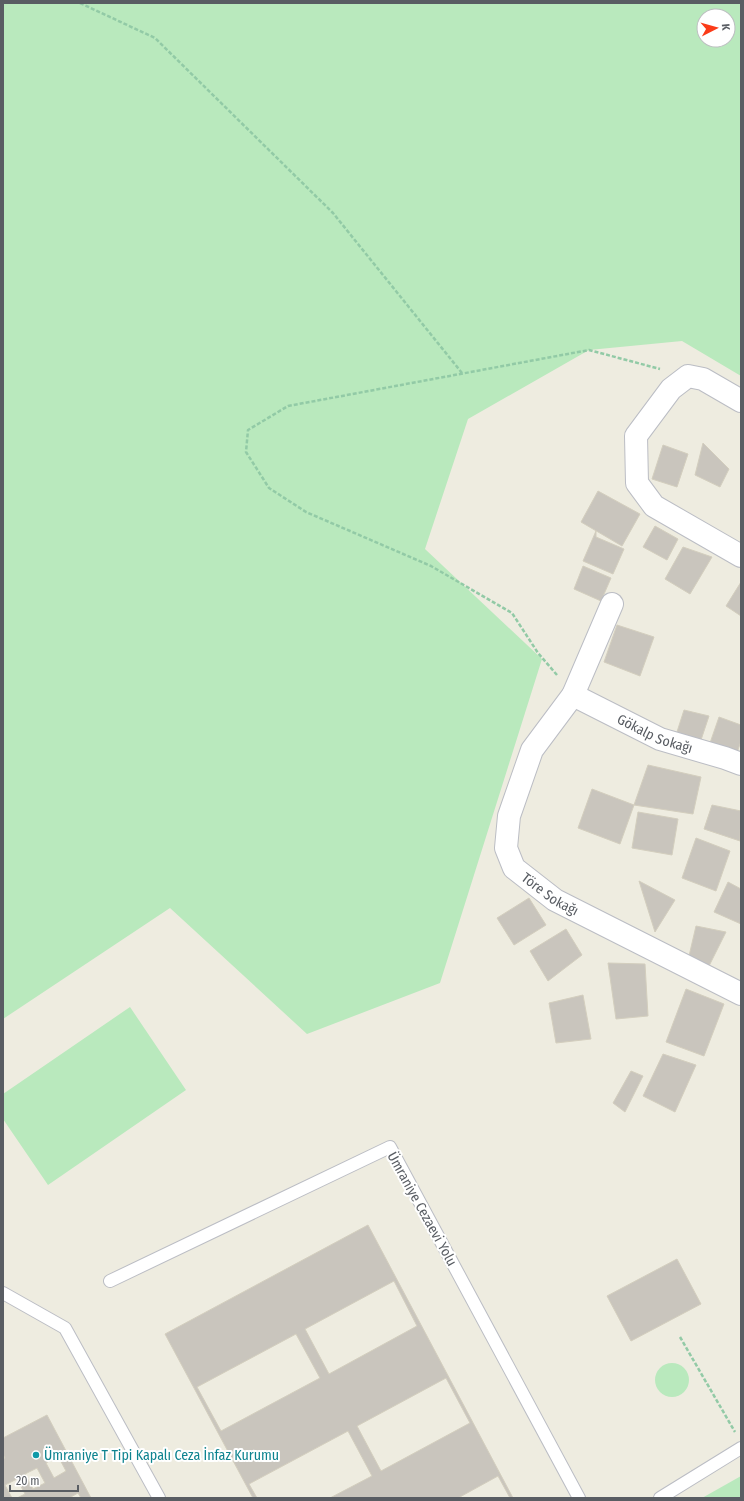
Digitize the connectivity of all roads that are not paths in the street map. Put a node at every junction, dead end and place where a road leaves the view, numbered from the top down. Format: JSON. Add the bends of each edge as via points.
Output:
{"nodes":[{"id":1,"x":741,"y":401,"type":"edge"},
{"id":2,"x":741,"y":556,"type":"edge"},
{"id":3,"x":612,"y":604,"type":"dead end"},
{"id":4,"x":573,"y":695,"type":"junction"},
{"id":5,"x":741,"y":764,"type":"edge"},
{"id":6,"x":741,"y":994,"type":"edge"},
{"id":7,"x":110,"y":1281,"type":"dead end"},
{"id":8,"x":3,"y":1293,"type":"edge"},
{"id":9,"x":741,"y":1448,"type":"edge"},
{"id":10,"x":159,"y":1498,"type":"edge"},
{"id":11,"x":580,"y":1498,"type":"edge"},
{"id":12,"x":660,"y":1498,"type":"edge"}],
"edges":[{"from":1,"to":2,"type":"street","via":[[703,379],[688,376],[671,389],[636,436],[636,483],[654,506]]},
{"from":3,"to":4,"type":"street","name":"Töre Sokağı"},
{"from":4,"to":5,"type":"street","name":"Gökalp Sokağı","via":[[660,739]]},
{"from":4,"to":6,"type":"street","name":"Töre Sokağı","via":[[532,750],[509,816],[506,848],[514,868],[555,900]]},
{"from":7,"to":11,"type":"lane","name":"Ümraniye Cezaevi Yolu","via":[[390,1147]]},
{"from":8,"to":10,"type":"lane","via":[[65,1328]]},
{"from":9,"to":12,"type":"lane"}]}
